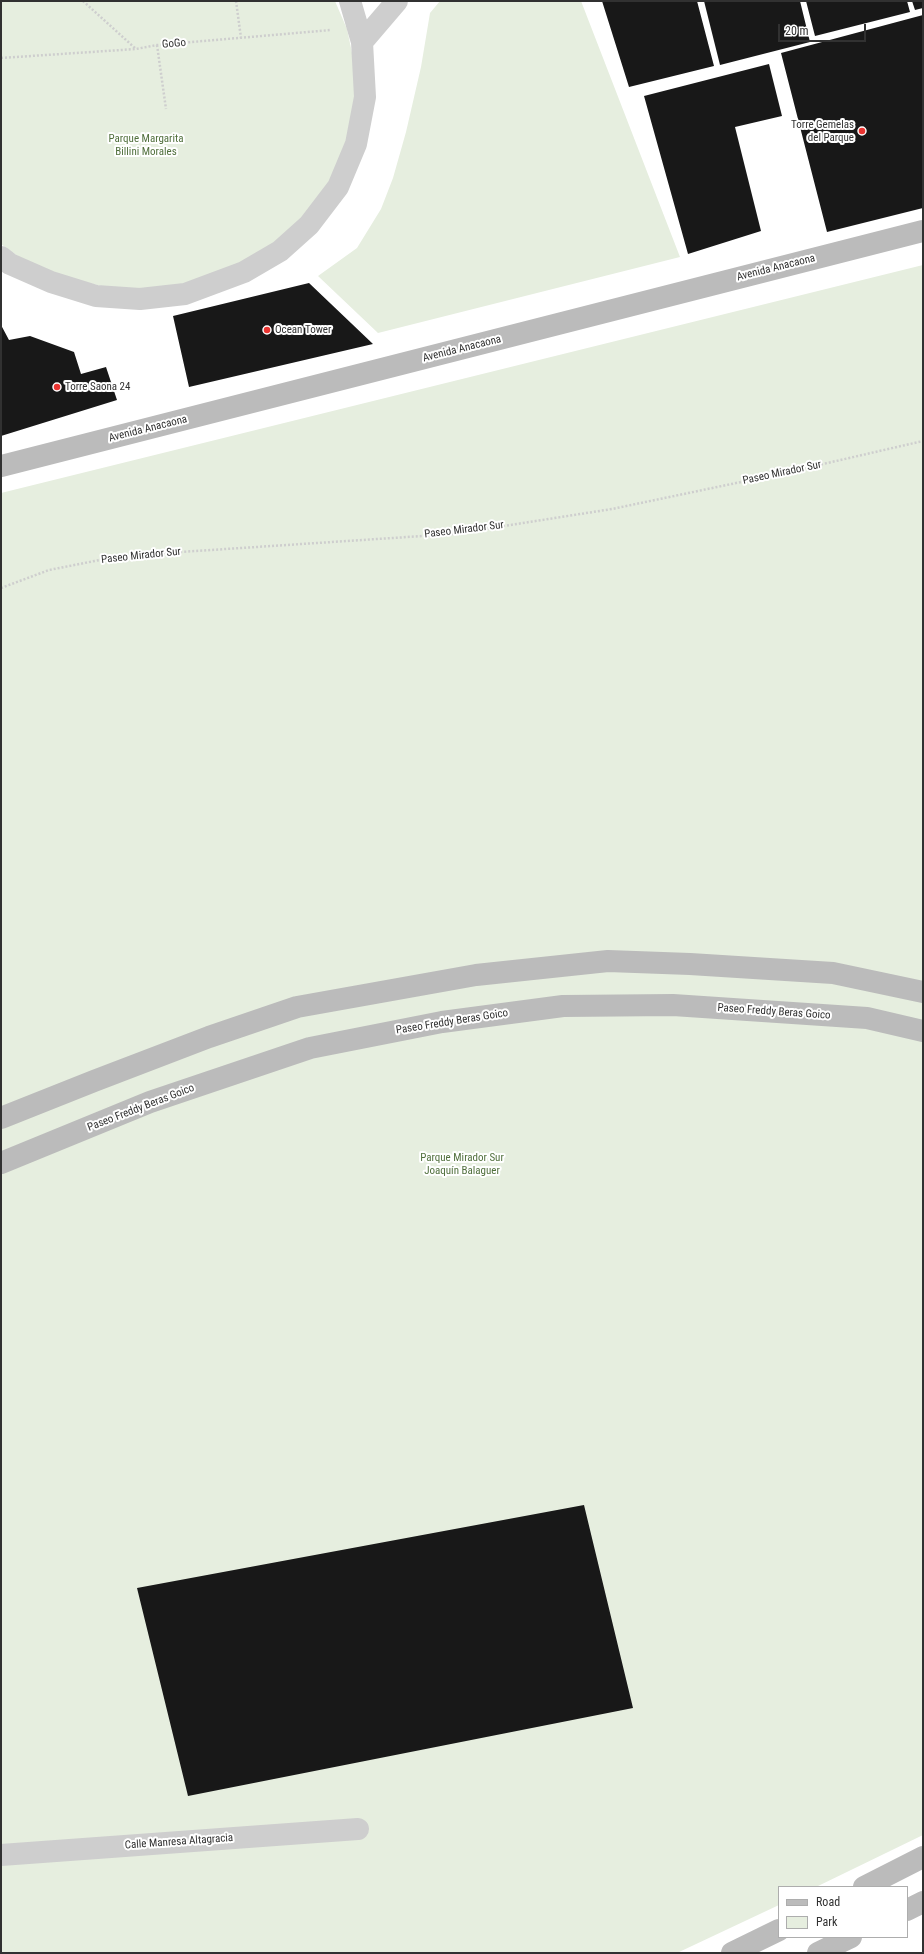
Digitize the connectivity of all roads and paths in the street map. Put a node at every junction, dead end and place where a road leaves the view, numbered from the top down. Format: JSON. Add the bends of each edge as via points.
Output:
{"nodes":[{"id":1,"x":83,"y":1,"type":"edge"},
{"id":2,"x":236,"y":1,"type":"edge"},
{"id":3,"x":350,"y":1,"type":"edge"},
{"id":4,"x":397,"y":1,"type":"edge"},
{"id":5,"x":332,"y":30,"type":"dead end"},
{"id":6,"x":241,"y":38,"type":"junction"},
{"id":7,"x":362,"y":42,"type":"junction"},
{"id":8,"x":157,"y":45,"type":"junction"},
{"id":9,"x":136,"y":49,"type":"junction"},
{"id":10,"x":1,"y":58,"type":"edge"},
{"id":11,"x":166,"y":108,"type":"dead end"},
{"id":12,"x":923,"y":231,"type":"edge"},
{"id":13,"x":1,"y":257,"type":"edge"},
{"id":14,"x":923,"y":441,"type":"edge"},
{"id":15,"x":1,"y":466,"type":"edge"},
{"id":16,"x":1,"y":588,"type":"edge"},
{"id":17,"x":923,"y":992,"type":"edge"},
{"id":18,"x":923,"y":1031,"type":"edge"},
{"id":19,"x":1,"y":1118,"type":"edge"},
{"id":20,"x":1,"y":1163,"type":"edge"},
{"id":21,"x":358,"y":1829,"type":"dead end"},
{"id":22,"x":1,"y":1855,"type":"edge"},
{"id":23,"x":923,"y":1857,"type":"edge"},
{"id":24,"x":866,"y":1886,"type":"edge"},
{"id":25,"x":923,"y":1902,"type":"edge"},
{"id":26,"x":908,"y":1910,"type":"edge"},
{"id":27,"x":778,"y":1930,"type":"edge"},
{"id":28,"x":849,"y":1938,"type":"edge"},
{"id":29,"x":732,"y":1953,"type":"edge"},
{"id":30,"x":818,"y":1953,"type":"edge"}],
"edges":[{"from":1,"to":9,"type":"path"},
{"from":2,"to":6,"type":"path"},
{"from":3,"to":7,"type":"street"},
{"from":4,"to":7,"type":"street"},
{"from":5,"to":6,"type":"path","name":"GoGo"},
{"from":6,"to":8,"type":"path","name":"GoGo"},
{"from":7,"to":13,"type":"street","via":[[365,97],[356,144],[338,187],[309,224],[280,251],[244,272],[185,294],[140,300],[96,296],[66,287],[10,264]]},
{"from":8,"to":9,"type":"path","name":"GoGo"},
{"from":8,"to":11,"type":"path"},
{"from":9,"to":10,"type":"path","name":"GoGo"},
{"from":12,"to":15,"type":"street","name":"Avenida Anacaona"},
{"from":14,"to":16,"type":"path","name":"Paseo Mirador Sur","via":[[612,509],[453,534],[120,556],[49,570]]},
{"from":17,"to":19,"type":"street","via":[[833,973],[690,964],[608,961],[476,975],[297,1007],[202,1040]]},
{"from":18,"to":20,"type":"street","name":"Paseo Freddy Beras Goico","via":[[867,1018],[673,1005],[563,1006],[442,1022],[310,1048],[150,1102]]},
{"from":21,"to":22,"type":"street","name":"Calle Manresa Altagracia"},
{"from":23,"to":24,"type":"street"},
{"from":25,"to":26,"type":"street"},
{"from":27,"to":29,"type":"street"},
{"from":28,"to":30,"type":"street"}]}
